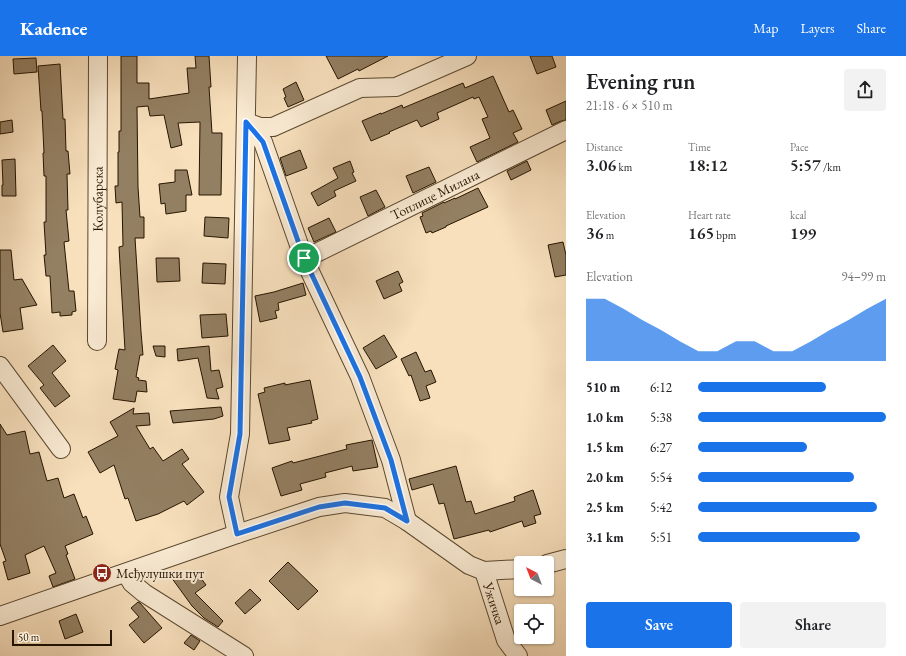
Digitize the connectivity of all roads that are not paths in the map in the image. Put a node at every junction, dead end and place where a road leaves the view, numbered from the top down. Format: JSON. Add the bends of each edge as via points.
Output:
{"nodes":[{"id":1,"x":98,"y":56,"type":"edge"},
{"id":2,"x":247,"y":56,"type":"edge"},
{"id":3,"x":467,"y":56,"type":"edge"},
{"id":4,"x":246,"y":122,"type":"junction"},
{"id":5,"x":566,"y":130,"type":"edge"},
{"id":6,"x":304,"y":258,"type":"junction"},
{"id":7,"x":96,"y":341,"type":"dead end"},
{"id":8,"x":0,"y":366,"type":"edge"},
{"id":9,"x":61,"y":449,"type":"dead end"},
{"id":10,"x":407,"y":521,"type":"junction"},
{"id":11,"x":237,"y":534,"type":"junction"},
{"id":12,"x":566,"y":560,"type":"edge"},
{"id":13,"x":554,"y":563,"type":"edge"},
{"id":14,"x":514,"y":569,"type":"edge"},
{"id":15,"x":484,"y":570,"type":"junction"},
{"id":16,"x":126,"y":573,"type":"junction"},
{"id":17,"x":0,"y":616,"type":"edge"},
{"id":18,"x":244,"y":656,"type":"edge"},
{"id":19,"x":518,"y":656,"type":"edge"}],
"edges":[{"from":1,"to":7,"type":"street","name":"Колубарска"},
{"from":2,"to":4,"type":"street"},
{"from":3,"to":4,"type":"street","via":[[396,87],[360,88],[273,127],[260,127]]},
{"from":4,"to":6,"type":"street","via":[[263,142]]},
{"from":4,"to":11,"type":"street","via":[[240,434],[229,497]]},
{"from":5,"to":6,"type":"street","name":"Топлице Милана"},
{"from":6,"to":10,"type":"street","via":[[360,377],[391,460]]},
{"from":8,"to":9,"type":"street"},
{"from":10,"to":11,"type":"street","via":[[385,508],[345,503],[319,507]]},
{"from":10,"to":15,"type":"street","via":[[469,565]]},
{"from":11,"to":16,"type":"street"},
{"from":12,"to":13,"type":"street"},
{"from":14,"to":15,"type":"street"},
{"from":15,"to":19,"type":"street","name":"Ужичка","via":[[506,640]]},
{"from":16,"to":17,"type":"street"},
{"from":16,"to":18,"type":"street","via":[[132,583],[144,593]]}]}
